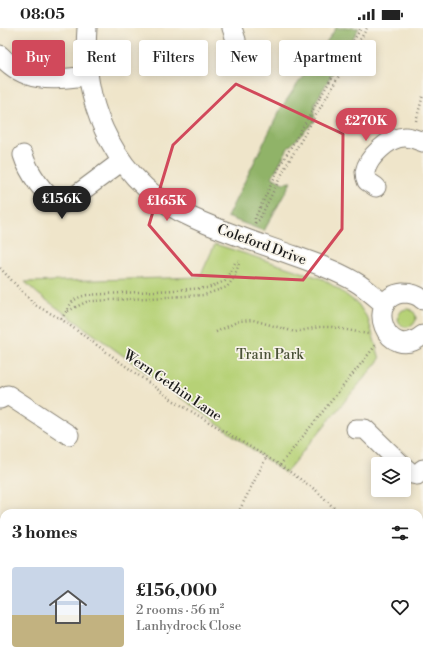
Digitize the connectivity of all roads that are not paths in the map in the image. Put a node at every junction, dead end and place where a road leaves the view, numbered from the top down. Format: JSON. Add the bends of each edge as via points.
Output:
{"nodes":[{"id":1,"x":87,"y":28,"type":"edge"},
{"id":2,"x":87,"y":40,"type":"edge"},
{"id":3,"x":0,"y":54,"type":"edge"},
{"id":4,"x":87,"y":76,"type":"joint"},
{"id":5,"x":423,"y":142,"type":"edge"},
{"id":6,"x":23,"y":155,"type":"dead end"},
{"id":7,"x":122,"y":161,"type":"junction"},
{"id":8,"x":376,"y":187,"type":"dead end"},
{"id":9,"x":422,"y":298,"type":"edge"},
{"id":10,"x":385,"y":304,"type":"junction"},
{"id":11,"x":423,"y":335,"type":"edge"},
{"id":12,"x":0,"y":399,"type":"edge"},
{"id":13,"x":356,"y":429,"type":"dead end"},
{"id":14,"x":69,"y":435,"type":"dead end"},
{"id":15,"x":394,"y":457,"type":"edge"},
{"id":16,"x":423,"y":469,"type":"edge"},
{"id":17,"x":411,"y":473,"type":"edge"}],
"edges":[{"from":1,"to":2,"type":"street","name":"Coleford Drive"},
{"from":3,"to":4,"type":"street","via":[[14,69],[29,76],[58,80]]},
{"from":4,"to":7,"type":"street","name":"Coleford Drive","via":[[104,130]]},
{"from":5,"to":8,"type":"street","via":[[404,137],[382,148],[371,159],[365,173],[367,181]]},
{"from":6,"to":7,"type":"street","via":[[27,169],[53,201],[61,204]]},
{"from":7,"to":10,"type":"street","name":"Coleford Drive","via":[[133,175],[164,202],[192,218],[326,267],[354,281]]},
{"from":9,"to":10,"type":"street","via":[[413,294],[398,294]]},
{"from":10,"to":11,"type":"street","via":[[381,321],[393,339],[410,342]]},
{"from":12,"to":14,"type":"street","via":[[8,395]]},
{"from":13,"to":15,"type":"street","via":[[365,429]]},
{"from":16,"to":17,"type":"street","via":[[417,475]]}]}
